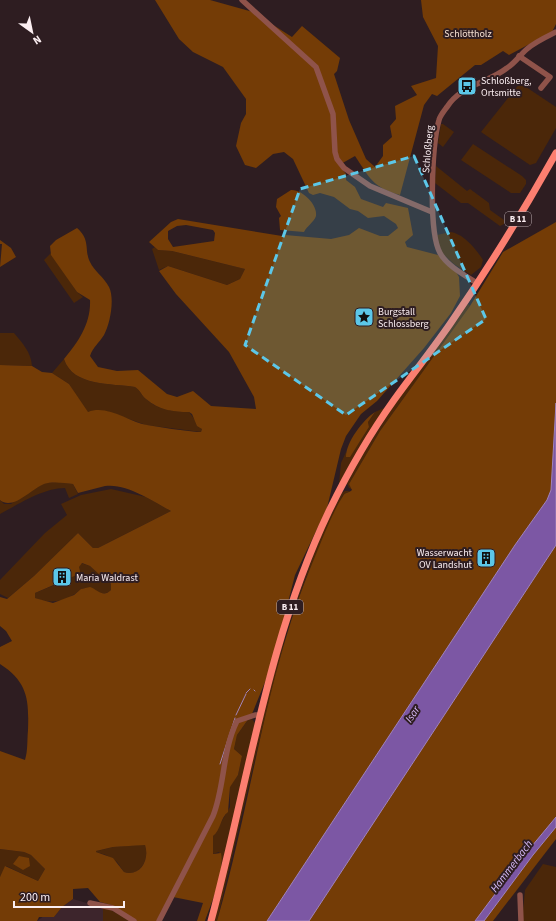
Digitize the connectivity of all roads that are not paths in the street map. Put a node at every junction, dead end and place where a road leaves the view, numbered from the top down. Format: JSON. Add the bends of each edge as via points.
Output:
{"nodes":[{"id":1,"x":242,"y":0,"type":"edge"},
{"id":2,"x":556,"y":32,"type":"edge"},
{"id":3,"x":519,"y":56,"type":"junction"},
{"id":4,"x":541,"y":88,"type":"dead end"},
{"id":5,"x":556,"y":154,"type":"edge"},
{"id":6,"x":432,"y":212,"type":"junction"},
{"id":7,"x":478,"y":284,"type":"junction"},
{"id":8,"x":260,"y":715,"type":"junction"},
{"id":9,"x":520,"y":895,"type":"dead end"},
{"id":10,"x":90,"y":903,"type":"dead end"},
{"id":11,"x":134,"y":921,"type":"edge"},
{"id":12,"x":159,"y":921,"type":"edge"},
{"id":13,"x":211,"y":921,"type":"edge"},
{"id":14,"x":521,"y":921,"type":"edge"}],
"edges":[{"from":1,"to":6,"type":"street","via":[[316,67],[334,114],[334,149],[339,162],[350,174],[365,183]]},
{"from":2,"to":3,"type":"street","name":"Schloßberg"},
{"from":3,"to":4,"type":"street","via":[[550,77]]},
{"from":3,"to":6,"type":"street","name":"Schloßberg","via":[[509,67],[491,79],[460,93],[446,107],[440,119],[434,162]]},
{"from":5,"to":7,"type":"main road","number":"B 11"},
{"from":6,"to":7,"type":"street","name":"Schloßberg","via":[[434,235],[440,252],[454,267]]},
{"from":7,"to":8,"type":"main road","number":"B 11","via":[[376,428],[330,509],[293,597]]},
{"from":8,"to":12,"type":"street","via":[[237,721],[226,752],[213,816]]},
{"from":8,"to":13,"type":"main road","number":"B 11"},
{"from":9,"to":14,"type":"street"},
{"from":10,"to":11,"type":"street","via":[[113,908]]}]}
